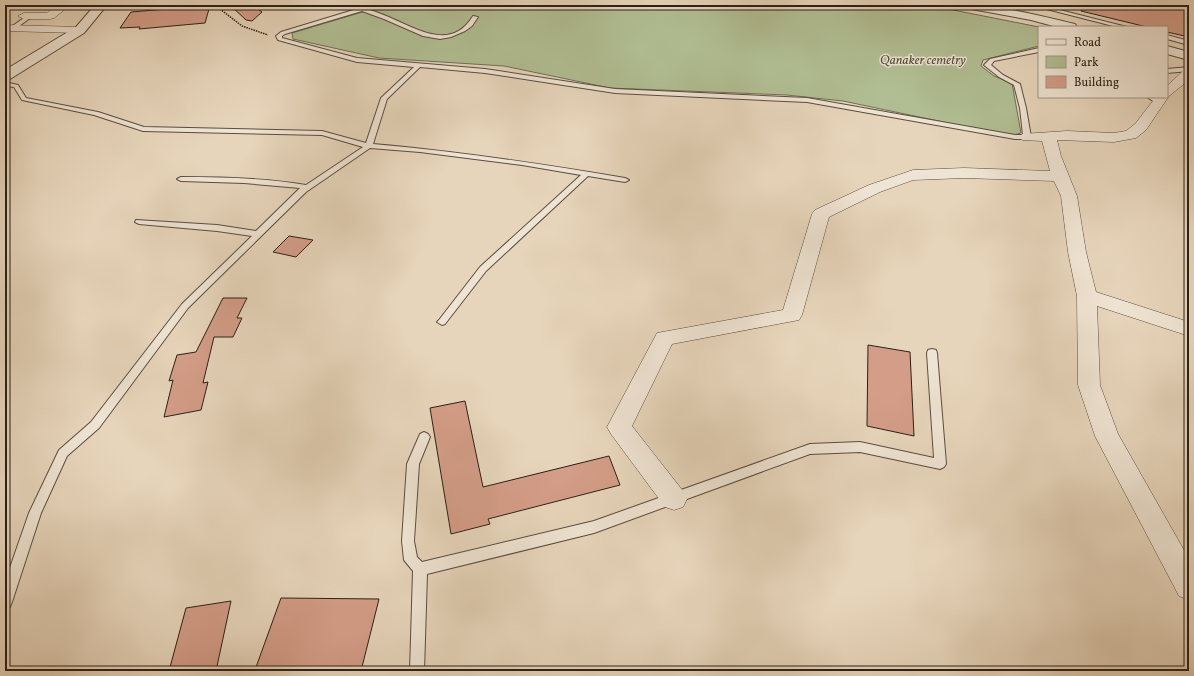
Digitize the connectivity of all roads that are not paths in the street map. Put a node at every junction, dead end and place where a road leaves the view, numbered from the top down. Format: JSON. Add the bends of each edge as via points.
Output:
{"nodes":[{"id":1,"x":101,"y":5,"type":"edge"},
{"id":2,"x":375,"y":5,"type":"edge"},
{"id":3,"x":966,"y":5,"type":"edge"},
{"id":4,"x":974,"y":5,"type":"edge"},
{"id":5,"x":1034,"y":5,"type":"edge"},
{"id":6,"x":64,"y":6,"type":"edge"},
{"id":7,"x":362,"y":9,"type":"junction"},
{"id":8,"x":1000,"y":9,"type":"edge"},
{"id":9,"x":11,"y":16,"type":"dead end"},
{"id":10,"x":30,"y":16,"type":"junction"},
{"id":11,"x":475,"y":17,"type":"dead end"},
{"id":12,"x":1067,"y":26,"type":"edge"},
{"id":13,"x":1073,"y":26,"type":"edge"},
{"id":14,"x":1120,"y":26,"type":"edge"},
{"id":15,"x":9,"y":28,"type":"edge"},
{"id":16,"x":80,"y":30,"type":"junction"},
{"id":17,"x":1168,"y":38,"type":"edge"},
{"id":18,"x":1189,"y":43,"type":"edge"},
{"id":19,"x":1038,"y":50,"type":"edge"},
{"id":20,"x":1168,"y":51,"type":"edge"},
{"id":21,"x":1189,"y":57,"type":"edge"},
{"id":22,"x":419,"y":65,"type":"junction"},
{"id":23,"x":1189,"y":69,"type":"edge"},
{"id":24,"x":1168,"y":71,"type":"edge"},
{"id":25,"x":1189,"y":73,"type":"edge"},
{"id":26,"x":5,"y":76,"type":"edge"},
{"id":27,"x":5,"y":84,"type":"edge"},
{"id":28,"x":1168,"y":90,"type":"edge"},
{"id":29,"x":1159,"y":98,"type":"edge"},
{"id":30,"x":1027,"y":137,"type":"junction"},
{"id":31,"x":1049,"y":137,"type":"junction"},
{"id":32,"x":369,"y":146,"type":"junction"},
{"id":33,"x":586,"y":174,"type":"junction"},
{"id":34,"x":1060,"y":176,"type":"junction"},
{"id":35,"x":181,"y":179,"type":"dead end"},
{"id":36,"x":625,"y":180,"type":"dead end"},
{"id":37,"x":307,"y":187,"type":"junction"},
{"id":38,"x":139,"y":222,"type":"dead end"},
{"id":39,"x":258,"y":234,"type":"junction"},
{"id":40,"x":1087,"y":296,"type":"junction"},
{"id":41,"x":442,"y":322,"type":"dead end"},
{"id":42,"x":1189,"y":329,"type":"edge"},
{"id":43,"x":932,"y":353,"type":"dead end"},
{"id":44,"x":424,"y":437,"type":"dead end"},
{"id":45,"x":674,"y":499,"type":"junction"},
{"id":46,"x":420,"y":569,"type":"junction"},
{"id":47,"x":1189,"y":586,"type":"edge"},
{"id":48,"x":5,"y":602,"type":"edge"},
{"id":49,"x":416,"y":671,"type":"edge"}],
"edges":[{"from":1,"to":16,"type":"street"},
{"from":2,"to":7,"type":"lane"},
{"from":3,"to":8,"type":"street"},
{"from":4,"to":8,"type":"street"},
{"from":5,"to":14,"type":"lane"},
{"from":6,"to":10,"type":"street","via":[[50,16]]},
{"from":7,"to":11,"type":"lane","via":[[421,34],[442,38],[464,29]]},
{"from":7,"to":22,"type":"lane","via":[[278,36],[280,40],[357,60]]},
{"from":8,"to":12,"type":"street"},
{"from":8,"to":13,"type":"street"},
{"from":9,"to":10,"type":"street"},
{"from":10,"to":15,"type":"lane"},
{"from":15,"to":16,"type":"street"},
{"from":16,"to":26,"type":"street"},
{"from":17,"to":18,"type":"lane"},
{"from":19,"to":30,"type":"lane","via":[[992,60],[987,65],[1017,84]]},
{"from":20,"to":21,"type":"street"},
{"from":22,"to":30,"type":"lane","via":[[485,71],[615,91],[807,100]]},
{"from":22,"to":32,"type":"lane","via":[[384,98]]},
{"from":23,"to":24,"type":"lane"},
{"from":25,"to":28,"type":"street"},
{"from":27,"to":32,"type":"lane","via":[[16,86],[24,99],[96,113],[143,129],[322,133]]},
{"from":29,"to":31,"type":"street","via":[[1136,132],[1128,135]]},
{"from":30,"to":31,"type":"street"},
{"from":31,"to":34,"type":"street"},
{"from":32,"to":33,"type":"lane","via":[[522,163]]},
{"from":32,"to":37,"type":"lane"},
{"from":33,"to":36,"type":"lane"},
{"from":33,"to":41,"type":"lane","via":[[483,269]]},
{"from":34,"to":40,"type":"street","via":[[1069,196],[1076,252]]},
{"from":34,"to":45,"type":"street","via":[[938,173],[909,176],[873,189],[821,214],[792,315],[664,338],[619,427]]},
{"from":35,"to":37,"type":"lane","via":[[250,180]]},
{"from":37,"to":39,"type":"lane"},
{"from":38,"to":39,"type":"lane"},
{"from":39,"to":48,"type":"lane","via":[[185,306],[95,425],[63,453],[35,513]]},
{"from":40,"to":42,"type":"street"},
{"from":40,"to":47,"type":"street","via":[[1089,385],[1107,436]]},
{"from":43,"to":45,"type":"lane","via":[[940,464],[860,448],[810,448]]},
{"from":44,"to":46,"type":"lane","via":[[413,464],[408,541],[411,560]]},
{"from":45,"to":46,"type":"lane","via":[[594,526]]},
{"from":46,"to":49,"type":"lane"}]}
